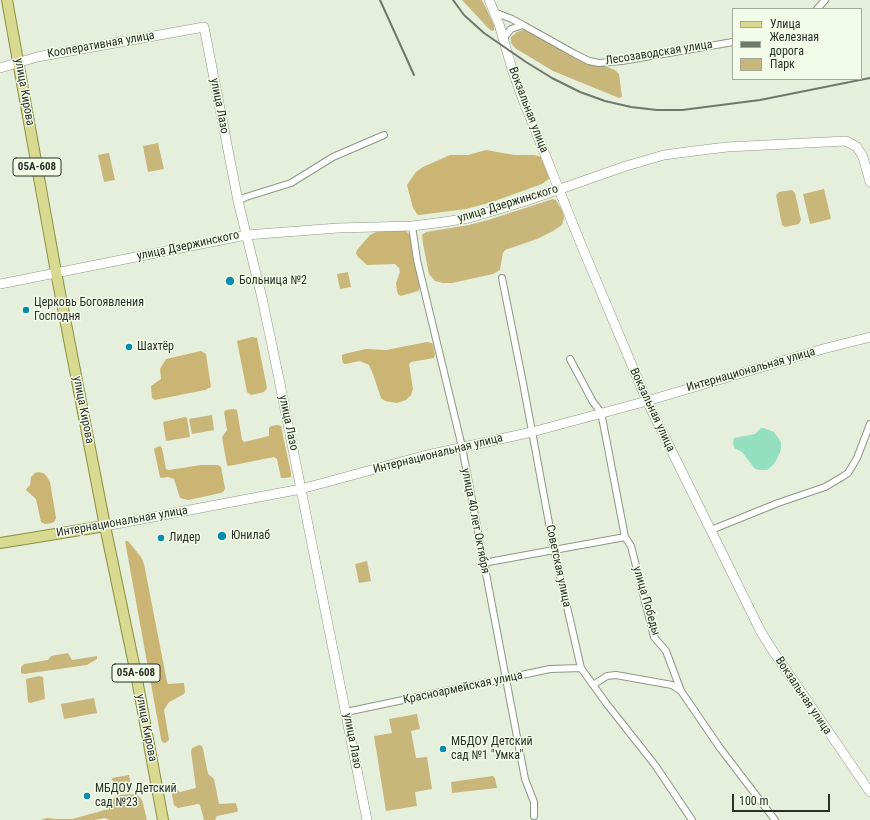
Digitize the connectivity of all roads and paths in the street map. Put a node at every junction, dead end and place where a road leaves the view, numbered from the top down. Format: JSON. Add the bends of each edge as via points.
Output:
{"nodes":[{"id":1,"x":7,"y":0,"type":"edge"},
{"id":2,"x":489,"y":0,"type":"edge"},
{"id":3,"x":825,"y":0,"type":"edge"},
{"id":4,"x":818,"y":8,"type":"edge"},
{"id":5,"x":494,"y":12,"type":"junction"},
{"id":6,"x":523,"y":25,"type":"junction"},
{"id":7,"x":204,"y":27,"type":"joint"},
{"id":8,"x":503,"y":41,"type":"junction"},
{"id":9,"x":732,"y":42,"type":"edge"},
{"id":10,"x":19,"y":62,"type":"junction"},
{"id":11,"x":0,"y":68,"type":"edge"},
{"id":12,"x":384,"y":135,"type":"dead end"},
{"id":13,"x":870,"y":182,"type":"edge"},
{"id":14,"x":559,"y":190,"type":"junction"},
{"id":15,"x":238,"y":201,"type":"junction"},
{"id":16,"x":412,"y":226,"type":"junction"},
{"id":17,"x":246,"y":234,"type":"junction"},
{"id":18,"x":56,"y":272,"type":"junction"},
{"id":19,"x":502,"y":278,"type":"dead end"},
{"id":20,"x":0,"y":284,"type":"edge"},
{"id":21,"x":870,"y":337,"type":"edge"},
{"id":22,"x":570,"y":359,"type":"dead end"},
{"id":23,"x":646,"y":401,"type":"junction"},
{"id":24,"x":601,"y":412,"type":"junction"},
{"id":25,"x":870,"y":424,"type":"edge"},
{"id":26,"x":532,"y":432,"type":"junction"},
{"id":27,"x":462,"y":447,"type":"junction"},
{"id":28,"x":301,"y":489,"type":"junction"},
{"id":29,"x":105,"y":526,"type":"junction"},
{"id":30,"x":711,"y":530,"type":"junction"},
{"id":31,"x":625,"y":538,"type":"junction"},
{"id":32,"x":0,"y":543,"type":"edge"},
{"id":33,"x":554,"y":550,"type":"junction"},
{"id":34,"x":483,"y":563,"type":"junction"},
{"id":35,"x":581,"y":668,"type":"junction"},
{"id":36,"x":506,"y":679,"type":"junction"},
{"id":37,"x":592,"y":685,"type":"junction"},
{"id":38,"x":681,"y":691,"type":"junction"},
{"id":39,"x":346,"y":712,"type":"junction"},
{"id":40,"x":870,"y":792,"type":"edge"},
{"id":41,"x":534,"y":816,"type":"dead end"},
{"id":42,"x":163,"y":820,"type":"edge"},
{"id":43,"x":367,"y":820,"type":"edge"},
{"id":44,"x":692,"y":820,"type":"edge"},
{"id":45,"x":775,"y":820,"type":"edge"}],
"edges":[{"from":1,"to":10,"type":"main road","name":"улица Кирова","number":"05А-608"},
{"from":2,"to":5,"type":"main road","name":"Вокзальная улица"},
{"from":3,"to":4,"type":"street"},
{"from":5,"to":6,"type":"street","name":"Лесозаводская улица"},
{"from":5,"to":8,"type":"main road","name":"Вокзальная улица"},
{"from":6,"to":8,"type":"street","via":[[511,29]]},
{"from":6,"to":9,"type":"street","name":"Лесозаводская улица","via":[[576,54],[599,63]]},
{"from":7,"to":10,"type":"main road","name":"Кооперативная улица","via":[[81,48]]},
{"from":7,"to":15,"type":"main road","name":"улица Лазо"},
{"from":8,"to":14,"type":"main road","name":"Вокзальная улица"},
{"from":10,"to":11,"type":"main road","name":"Кооперативная улица"},
{"from":10,"to":18,"type":"main road","name":"улица Кирова","number":"05А-608"},
{"from":12,"to":15,"type":"street","via":[[333,157],[291,183]]},
{"from":13,"to":14,"type":"main road","name":"улица Дзержинского","via":[[863,157],[857,147],[846,141],[727,147],[678,153],[626,166]]},
{"from":14,"to":16,"type":"main road","name":"улица Дзержинского","via":[[482,215]]},
{"from":14,"to":23,"type":"main road","name":"Вокзальная улица"},
{"from":15,"to":17,"type":"main road","name":"улица Лазо"},
{"from":16,"to":17,"type":"main road","name":"улица Дзержинского"},
{"from":16,"to":27,"type":"street","name":"улица 40 лет Октября","via":[[425,294]]},
{"from":17,"to":18,"type":"main road","name":"улица Дзержинского"},
{"from":17,"to":28,"type":"main road","name":"улица Лазо","via":[[262,298]]},
{"from":18,"to":20,"type":"main road","name":"улица Дзержинского"},
{"from":18,"to":29,"type":"main road","name":"улица Кирова","number":"05А-608"},
{"from":19,"to":26,"type":"street","name":"Советская улица"},
{"from":21,"to":23,"type":"main road","name":"Интернациональная улица"},
{"from":22,"to":24,"type":"street","name":"улица Победы"},
{"from":23,"to":24,"type":"main road","name":"Интернациональная улица"},
{"from":23,"to":30,"type":"main road","name":"Вокзальная улица"},
{"from":24,"to":26,"type":"main road","name":"Интернациональная улица"},
{"from":24,"to":31,"type":"street","name":"улица Победы"},
{"from":25,"to":30,"type":"street","via":[[857,458],[848,473],[825,487]]},
{"from":26,"to":27,"type":"main road","name":"Интернациональная улица"},
{"from":26,"to":33,"type":"street","name":"Советская улица"},
{"from":27,"to":28,"type":"main road","name":"Интернациональная улица"},
{"from":27,"to":34,"type":"street","name":"улица 40 лет Октября"},
{"from":28,"to":29,"type":"main road","name":"Интернациональная улица"},
{"from":28,"to":39,"type":"main road","name":"улица Лазо"},
{"from":29,"to":32,"type":"main road","name":"Интернациональная улица"},
{"from":29,"to":42,"type":"main road","name":"улица Кирова","number":"05А-608"},
{"from":30,"to":40,"type":"main road","name":"Вокзальная улица","via":[[772,651]]},
{"from":31,"to":33,"type":"street"},
{"from":31,"to":38,"type":"street","name":"улица Победы","via":[[631,546],[654,637],[666,651]]},
{"from":33,"to":34,"type":"street"},
{"from":33,"to":35,"type":"street","name":"Советская улица"},
{"from":34,"to":36,"type":"street","name":"улица 40 лет Октября"},
{"from":35,"to":36,"type":"street","name":"Красноармейская улица","via":[[550,669]]},
{"from":35,"to":37,"type":"street","name":"Советская улица"},
{"from":36,"to":39,"type":"street","name":"Красноармейская улица"},
{"from":36,"to":41,"type":"street","name":"улица 40 лет Октября","via":[[525,779],[534,802]]},
{"from":37,"to":38,"type":"street","via":[[607,676],[616,675],[672,684]]},
{"from":37,"to":44,"type":"street","name":"Советская улица","via":[[655,765]]},
{"from":38,"to":45,"type":"street","name":"улица Победы","via":[[720,748]]},
{"from":39,"to":43,"type":"main road","name":"улица Лазо"}]}
